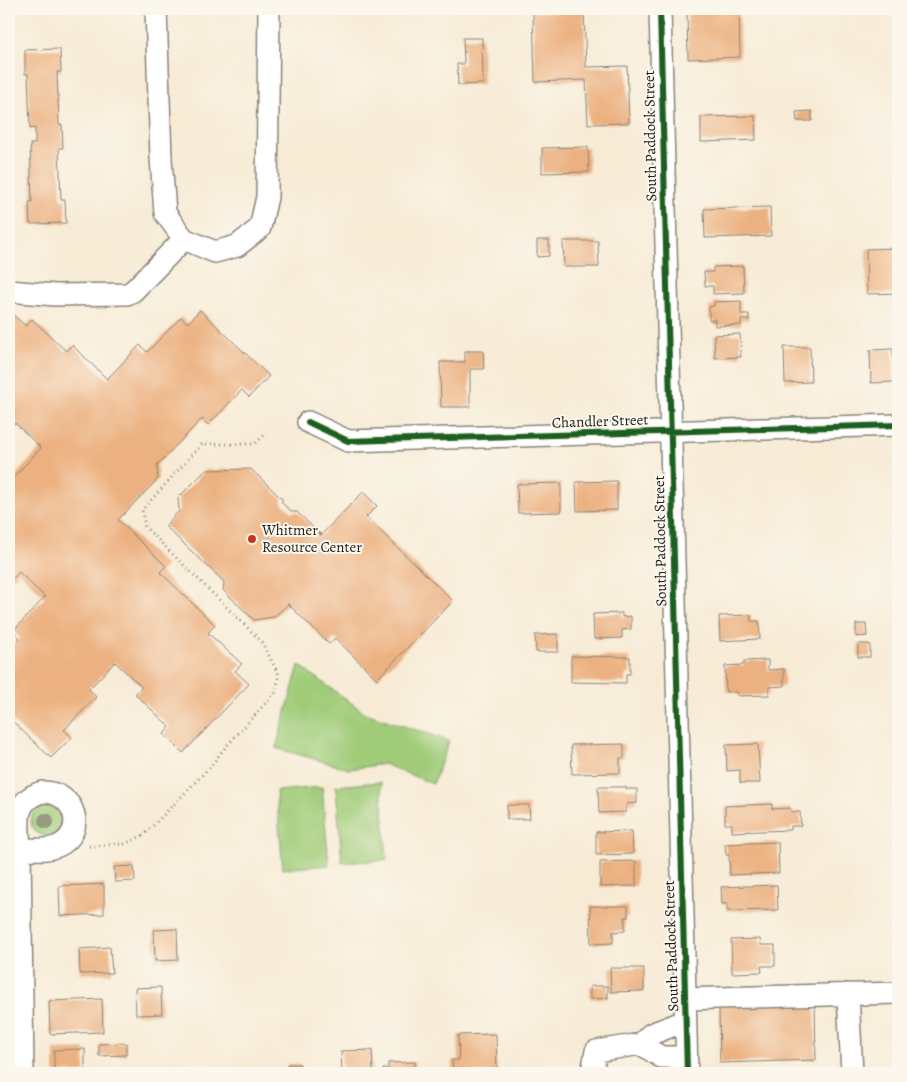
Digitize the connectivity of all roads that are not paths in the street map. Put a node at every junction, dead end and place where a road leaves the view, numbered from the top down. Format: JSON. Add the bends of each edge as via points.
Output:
{"nodes":[{"id":1,"x":156,"y":9,"type":"edge"},
{"id":2,"x":269,"y":9,"type":"edge"},
{"id":3,"x":660,"y":9,"type":"edge"},
{"id":4,"x":184,"y":239,"type":"junction"},
{"id":5,"x":9,"y":290,"type":"edge"},
{"id":6,"x":308,"y":422,"type":"dead end"},
{"id":7,"x":898,"y":425,"type":"edge"},
{"id":8,"x":670,"y":432,"type":"junction"},
{"id":9,"x":20,"y":849,"type":"dead end"},
{"id":10,"x":898,"y":993,"type":"edge"},
{"id":11,"x":848,"y":994,"type":"junction"},
{"id":12,"x":684,"y":999,"type":"junction"},
{"id":13,"x":685,"y":1021,"type":"junction"},
{"id":14,"x":641,"y":1044,"type":"junction"},
{"id":15,"x":686,"y":1065,"type":"edge"},
{"id":16,"x":23,"y":1073,"type":"edge"},
{"id":17,"x":592,"y":1073,"type":"edge"},
{"id":18,"x":852,"y":1073,"type":"edge"}],
"edges":[{"from":1,"to":4,"type":"street","via":[[164,213]]},
{"from":2,"to":4,"type":"street","via":[[267,197],[260,228],[237,246],[214,252]]},
{"from":3,"to":8,"type":"street","name":"South Paddock Street"},
{"from":4,"to":5,"type":"street","via":[[127,294],[55,295]]},
{"from":6,"to":8,"type":"street","name":"Chandler Street","via":[[348,442]]},
{"from":7,"to":8,"type":"street","name":"Chandler Street"},
{"from":8,"to":12,"type":"street","name":"South Paddock Street"},
{"from":9,"to":16,"type":"street"},
{"from":10,"to":11,"type":"street"},
{"from":11,"to":12,"type":"street"},
{"from":11,"to":18,"type":"street"},
{"from":12,"to":13,"type":"street","name":"South Paddock Street"},
{"from":13,"to":14,"type":"street","via":[[651,1034]]},
{"from":13,"to":15,"type":"street","name":"South Paddock Street"},
{"from":14,"to":15,"type":"street","via":[[661,1057]]},
{"from":14,"to":17,"type":"street","via":[[596,1051]]}]}
